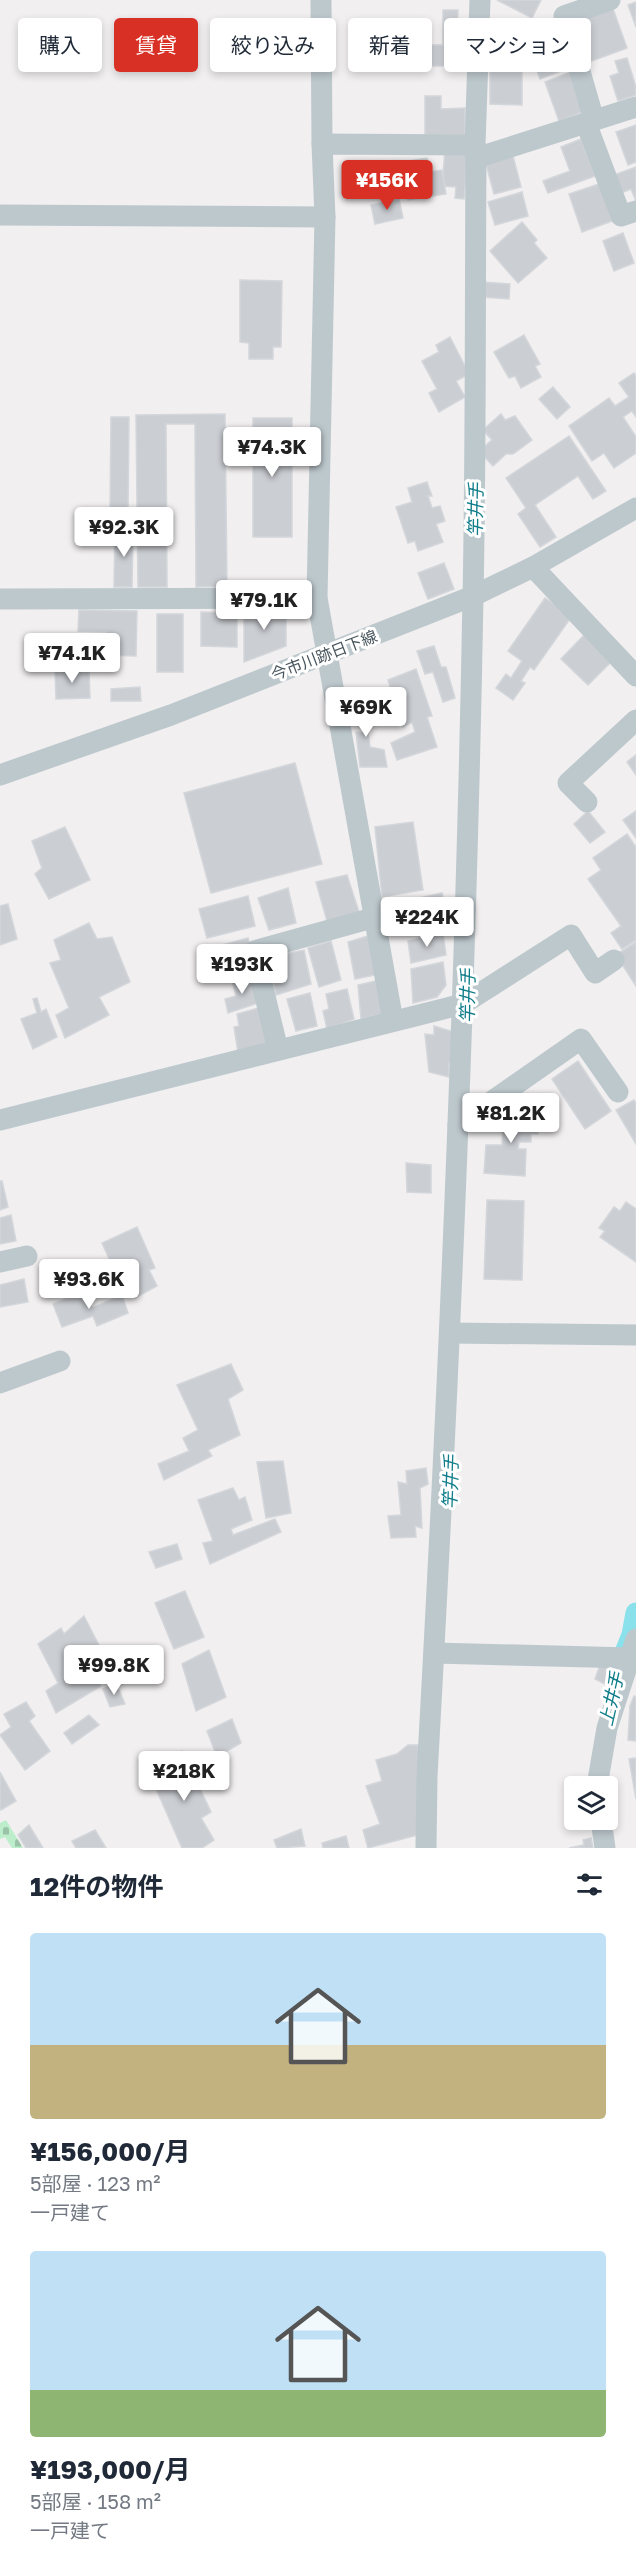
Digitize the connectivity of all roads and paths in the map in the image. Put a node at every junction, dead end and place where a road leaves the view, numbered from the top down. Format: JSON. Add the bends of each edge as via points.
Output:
{"nodes":[{"id":1,"x":321,"y":0,"type":"edge"},
{"id":2,"x":480,"y":0,"type":"edge"},
{"id":3,"x":610,"y":0,"type":"edge"},
{"id":4,"x":636,"y":107,"type":"edge"},
{"id":5,"x":590,"y":121,"type":"junction"},
{"id":6,"x":322,"y":144,"type":"junction"},
{"id":7,"x":476,"y":151,"type":"junction"},
{"id":8,"x":636,"y":211,"type":"edge"},
{"id":9,"x":0,"y":215,"type":"edge"},
{"id":10,"x":325,"y":217,"type":"junction"},
{"id":11,"x":636,"y":508,"type":"edge"},
{"id":12,"x":533,"y":567,"type":"junction"},
{"id":13,"x":473,"y":596,"type":"junction"},
{"id":14,"x":317,"y":598,"type":"junction"},
{"id":15,"x":0,"y":599,"type":"edge"},
{"id":16,"x":328,"y":652,"type":"junction"},
{"id":17,"x":636,"y":676,"type":"edge"},
{"id":18,"x":636,"y":720,"type":"edge"},
{"id":19,"x":0,"y":775,"type":"edge"},
{"id":20,"x":586,"y":802,"type":"dead end"},
{"id":21,"x":376,"y":917,"type":"junction"},
{"id":22,"x":614,"y":960,"type":"dead end"},
{"id":23,"x":462,"y":1004,"type":"junction"},
{"id":24,"x":393,"y":1021,"type":"junction"},
{"id":25,"x":278,"y":1050,"type":"junction"},
{"id":26,"x":618,"y":1092,"type":"dead end"},
{"id":27,"x":0,"y":1120,"type":"edge"},
{"id":28,"x":458,"y":1125,"type":"junction"},
{"id":29,"x":27,"y":1256,"type":"dead end"},
{"id":30,"x":0,"y":1262,"type":"edge"},
{"id":31,"x":450,"y":1333,"type":"junction"},
{"id":32,"x":636,"y":1335,"type":"edge"},
{"id":33,"x":60,"y":1361,"type":"dead end"},
{"id":34,"x":0,"y":1383,"type":"edge"},
{"id":35,"x":633,"y":1648,"type":"edge"},
{"id":36,"x":434,"y":1653,"type":"junction"},
{"id":37,"x":599,"y":1776,"type":"edge"},
{"id":38,"x":602,"y":1830,"type":"edge"},
{"id":39,"x":426,"y":1848,"type":"edge"},
{"id":40,"x":605,"y":1848,"type":"edge"}],
"edges":[{"from":1,"to":6,"type":"street"},
{"from":2,"to":7,"type":"street"},
{"from":3,"to":5,"type":"street","via":[[564,16]]},
{"from":4,"to":5,"type":"street"},
{"from":5,"to":7,"type":"street"},
{"from":5,"to":8,"type":"street","via":[[621,216]]},
{"from":6,"to":7,"type":"street"},
{"from":6,"to":10,"type":"street"},
{"from":7,"to":13,"type":"street"},
{"from":9,"to":10,"type":"street"},
{"from":10,"to":14,"type":"street"},
{"from":11,"to":12,"type":"street","name":"今市川跡日下線"},
{"from":12,"to":13,"type":"street","name":"今市川跡日下線"},
{"from":12,"to":17,"type":"street"},
{"from":13,"to":16,"type":"street","name":"今市川跡日下線"},
{"from":13,"to":23,"type":"street"},
{"from":14,"to":15,"type":"street"},
{"from":14,"to":16,"type":"street"},
{"from":16,"to":19,"type":"street","name":"今市川跡日下線","via":[[171,715]]},
{"from":16,"to":21,"type":"street"},
{"from":18,"to":20,"type":"street","via":[[568,783]]},
{"from":21,"to":24,"type":"street"},
{"from":21,"to":25,"type":"street","via":[[254,951]]},
{"from":22,"to":23,"type":"street","via":[[595,973],[571,935]]},
{"from":23,"to":24,"type":"street"},
{"from":23,"to":28,"type":"street"},
{"from":24,"to":25,"type":"street"},
{"from":25,"to":27,"type":"street"},
{"from":26,"to":28,"type":"street","via":[[581,1040]]},
{"from":28,"to":31,"type":"street"},
{"from":29,"to":30,"type":"street"},
{"from":31,"to":32,"type":"street"},
{"from":31,"to":36,"type":"street"},
{"from":33,"to":34,"type":"street"},
{"from":35,"to":36,"type":"street"},
{"from":35,"to":37,"type":"street","via":[[607,1728]]},
{"from":36,"to":39,"type":"street"},
{"from":38,"to":40,"type":"street"}]}
